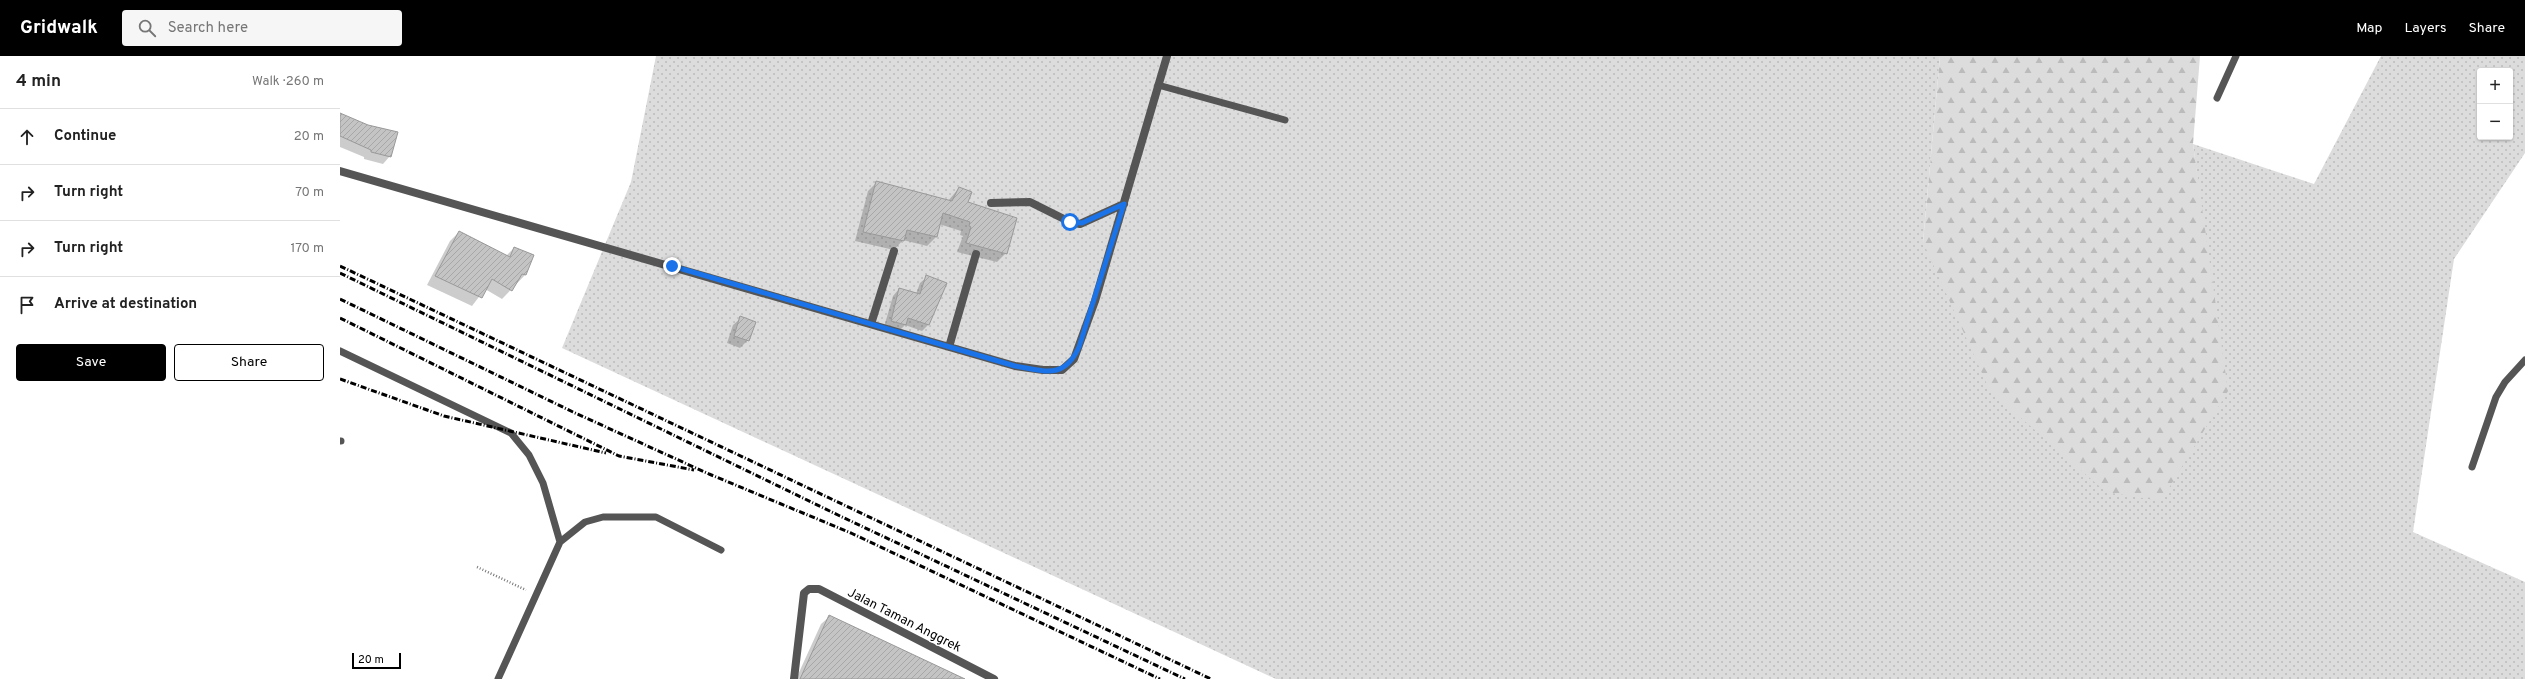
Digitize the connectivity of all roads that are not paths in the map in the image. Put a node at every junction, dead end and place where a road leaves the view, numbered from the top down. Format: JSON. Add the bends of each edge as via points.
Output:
{"nodes":[{"id":1,"x":1167,"y":56,"type":"edge"},
{"id":2,"x":2236,"y":56,"type":"edge"},
{"id":3,"x":1158,"y":86,"type":"junction"},
{"id":4,"x":2217,"y":98,"type":"dead end"},
{"id":5,"x":1285,"y":120,"type":"dead end"},
{"id":6,"x":340,"y":171,"type":"edge"},
{"id":7,"x":991,"y":203,"type":"dead end"},
{"id":8,"x":1124,"y":204,"type":"junction"},
{"id":9,"x":894,"y":251,"type":"dead end"},
{"id":10,"x":976,"y":254,"type":"dead end"},
{"id":11,"x":871,"y":324,"type":"junction"},
{"id":12,"x":949,"y":347,"type":"junction"},
{"id":13,"x":340,"y":351,"type":"edge"},
{"id":14,"x":2525,"y":360,"type":"edge"},
{"id":15,"x":2472,"y":467,"type":"dead end"},
{"id":16,"x":560,"y":542,"type":"junction"},
{"id":17,"x":721,"y":550,"type":"dead end"},
{"id":18,"x":498,"y":679,"type":"edge"},
{"id":19,"x":794,"y":679,"type":"edge"},
{"id":20,"x":994,"y":679,"type":"edge"}],
"edges":[{"from":1,"to":3,"type":"street"},
{"from":2,"to":4,"type":"lane"},
{"from":3,"to":5,"type":"lane"},
{"from":3,"to":8,"type":"street"},
{"from":6,"to":11,"type":"street"},
{"from":7,"to":8,"type":"street","via":[[1030,202],[1070,222],[1080,224]]},
{"from":8,"to":12,"type":"street","via":[[1095,301],[1071,363],[1062,370],[1043,370],[1015,366]]},
{"from":9,"to":11,"type":"street"},
{"from":10,"to":12,"type":"street"},
{"from":11,"to":12,"type":"street"},
{"from":13,"to":16,"type":"lane","via":[[511,433],[529,455],[543,483]]},
{"from":14,"to":15,"type":"lane","via":[[2505,382],[2496,397]]},
{"from":16,"to":17,"type":"lane","via":[[585,522],[603,517],[656,517]]},
{"from":16,"to":18,"type":"lane"},
{"from":19,"to":20,"type":"street","name":"Jalan Taman Anggrek","via":[[804,593],[809,589],[819,589]]}]}
